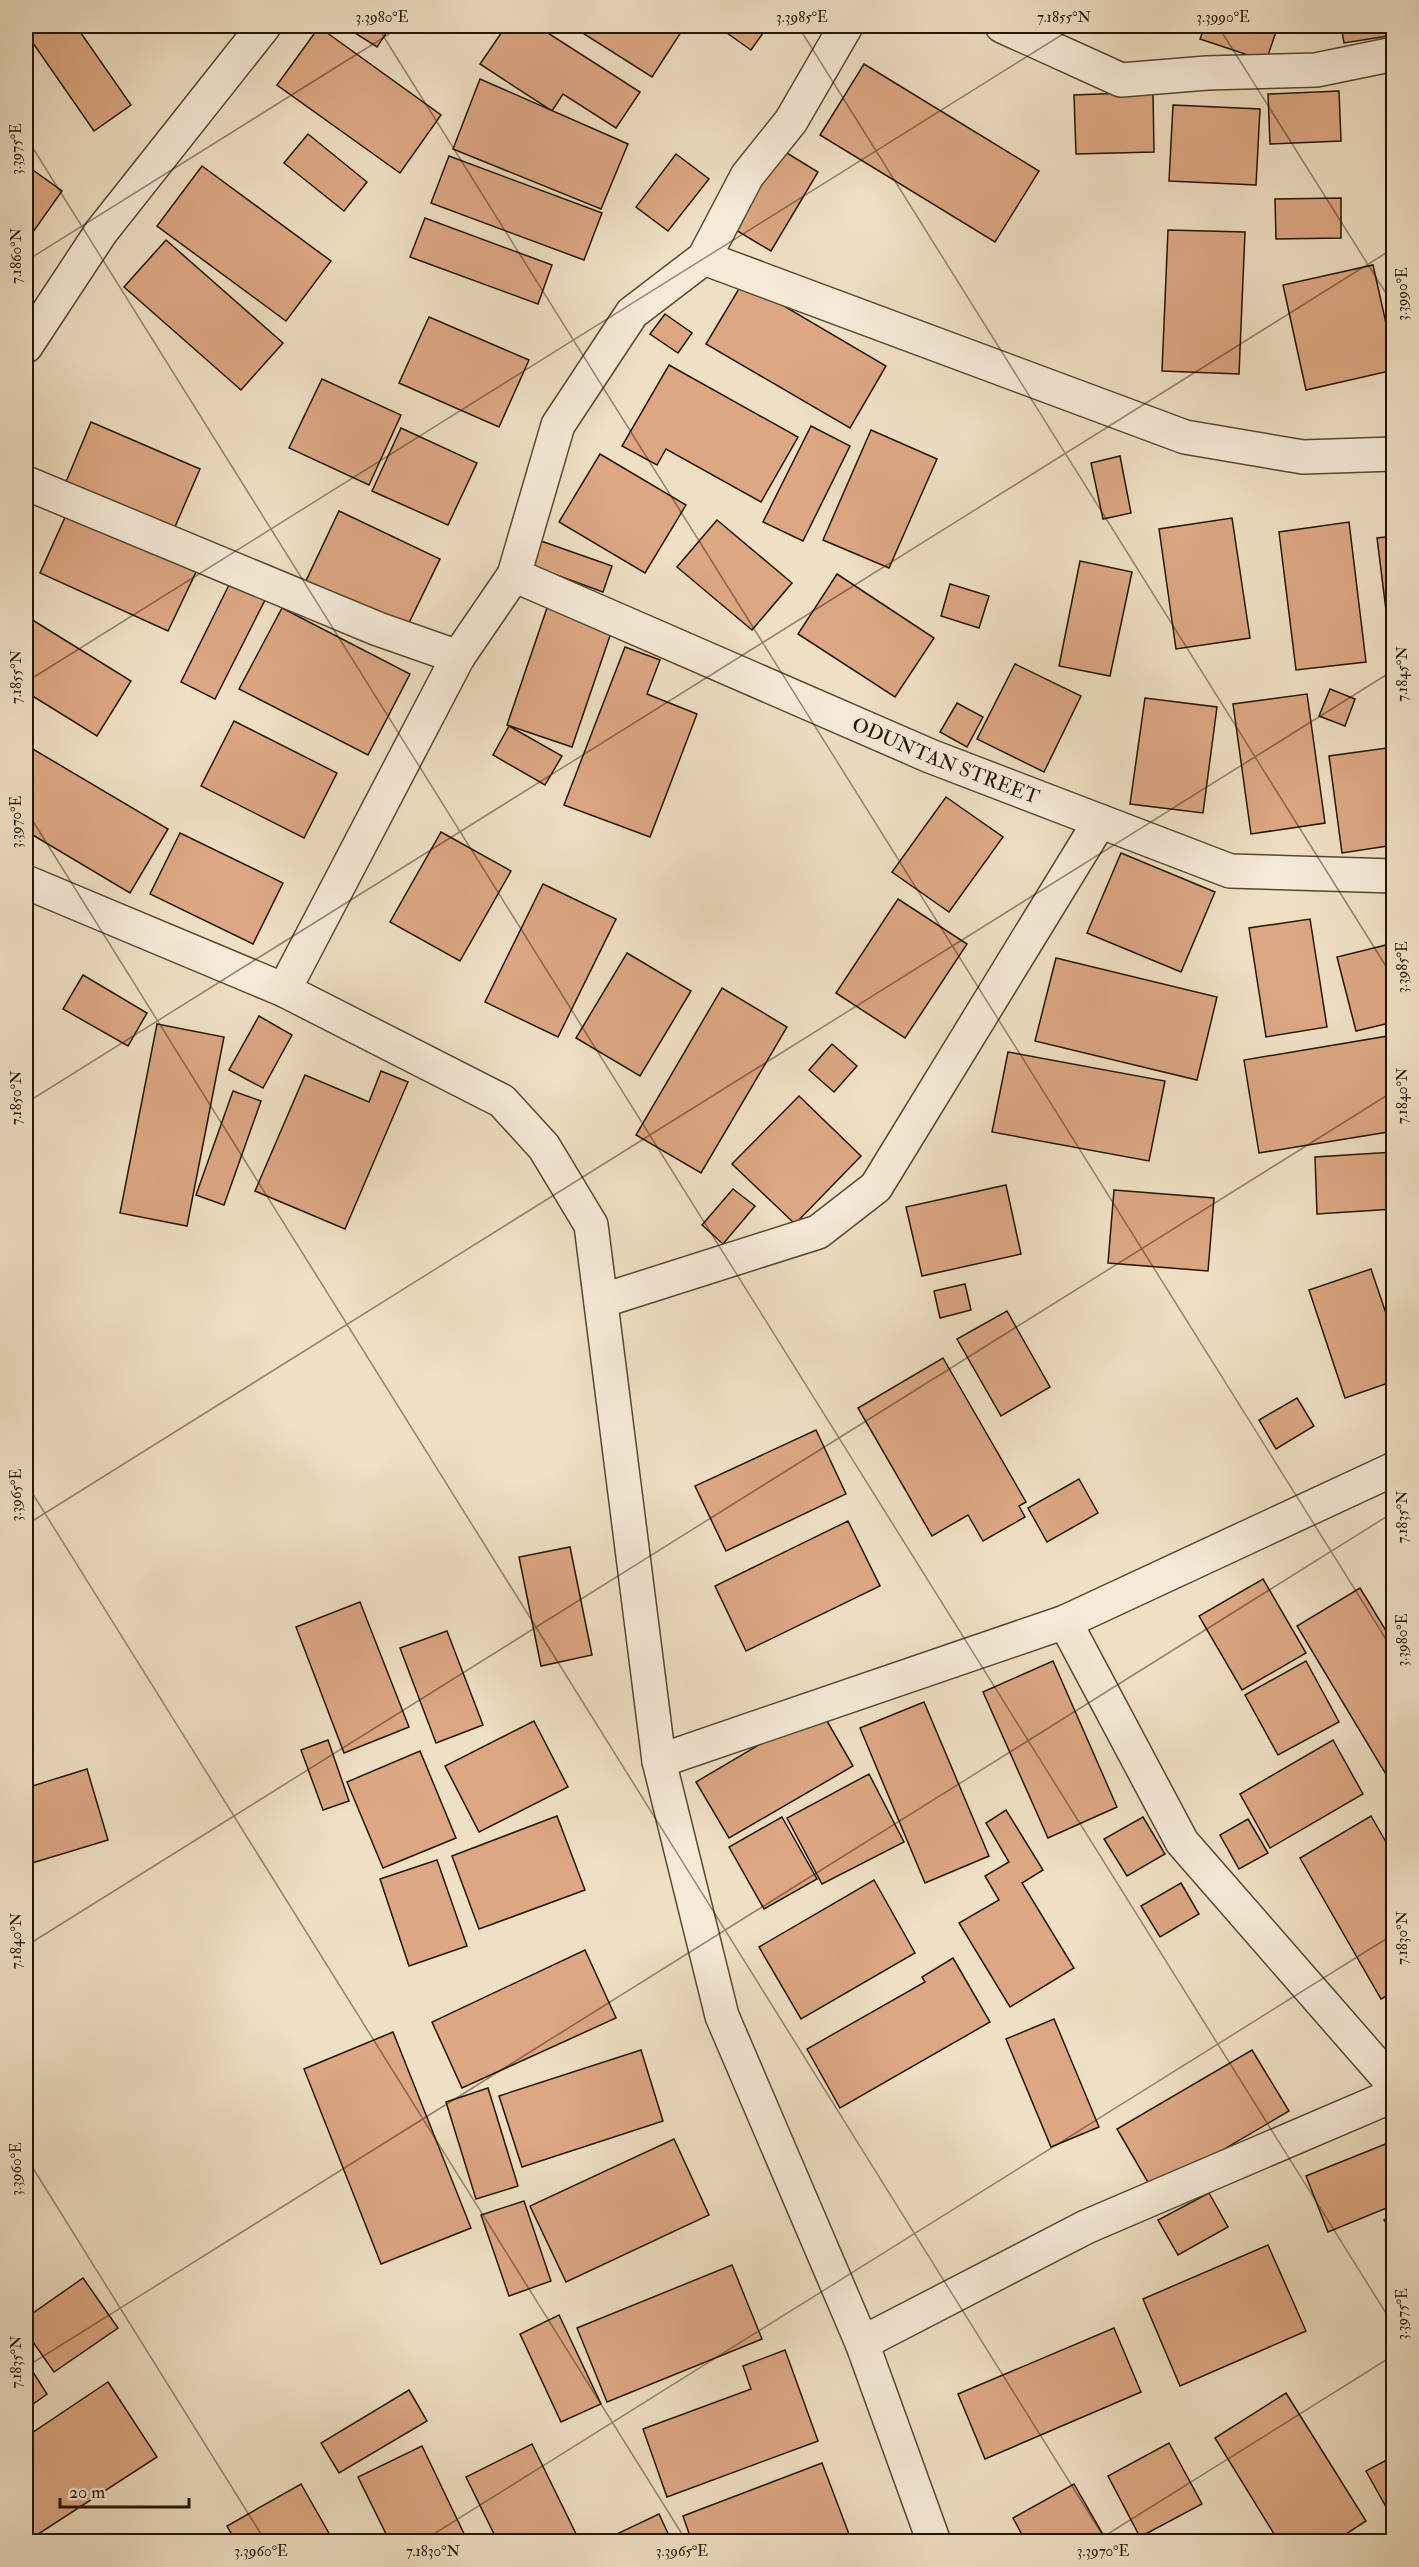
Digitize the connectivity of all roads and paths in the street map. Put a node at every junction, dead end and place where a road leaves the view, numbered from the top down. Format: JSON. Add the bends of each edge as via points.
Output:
{"nodes":[{"id":1,"x":264,"y":26,"type":"edge"},
{"id":2,"x":846,"y":26,"type":"edge"},
{"id":3,"x":1002,"y":26,"type":"edge"},
{"id":4,"x":1394,"y":54,"type":"edge"},
{"id":5,"x":704,"y":258,"type":"junction"},
{"id":6,"x":26,"y":345,"type":"edge"},
{"id":7,"x":1394,"y":454,"type":"edge"},
{"id":8,"x":26,"y":483,"type":"edge"},
{"id":9,"x":514,"y":575,"type":"junction"},
{"id":10,"x":458,"y":657,"type":"junction"},
{"id":11,"x":1100,"y":821,"type":"junction"},
{"id":12,"x":1394,"y":876,"type":"edge"},
{"id":13,"x":26,"y":882,"type":"edge"},
{"id":14,"x":284,"y":990,"type":"junction"},
{"id":15,"x":601,"y":1301,"type":"junction"},
{"id":16,"x":1394,"y":1470,"type":"edge"},
{"id":17,"x":1065,"y":1622,"type":"junction"},
{"id":18,"x":659,"y":1761,"type":"junction"},
{"id":19,"x":1394,"y":2085,"type":"edge"},
{"id":20,"x":1394,"y":2095,"type":"edge"},
{"id":21,"x":862,"y":2343,"type":"junction"},
{"id":22,"x":934,"y":2541,"type":"edge"}],
"edges":[{"from":1,"to":6,"type":"street","via":[[101,232]]},
{"from":2,"to":5,"type":"street","via":[[792,121],[747,176]]},
{"from":3,"to":4,"type":"street","via":[[1120,80],[1316,70]]},
{"from":5,"to":7,"type":"street","via":[[1185,437],[1303,457]]},
{"from":5,"to":9,"type":"street","via":[[632,313],[558,425]]},
{"from":8,"to":10,"type":"street","via":[[378,629]]},
{"from":9,"to":10,"type":"street"},
{"from":9,"to":11,"type":"street","name":"ODUNTAN STREET","via":[[930,756]]},
{"from":10,"to":14,"type":"street"},
{"from":11,"to":12,"type":"street","name":"ODUNTAN STREET","via":[[1230,871]]},
{"from":11,"to":15,"type":"street","via":[[876,1187],[818,1232]]},
{"from":13,"to":14,"type":"street"},
{"from":14,"to":15,"type":"street","via":[[502,1101],[544,1147],[591,1225]]},
{"from":15,"to":18,"type":"street"},
{"from":16,"to":17,"type":"street"},
{"from":17,"to":18,"type":"street"},
{"from":17,"to":19,"type":"street","via":[[1182,1842]]},
{"from":18,"to":21,"type":"street","via":[[722,2016]]},
{"from":20,"to":21,"type":"street","via":[[1086,2227]]},
{"from":21,"to":22,"type":"street"}]}
